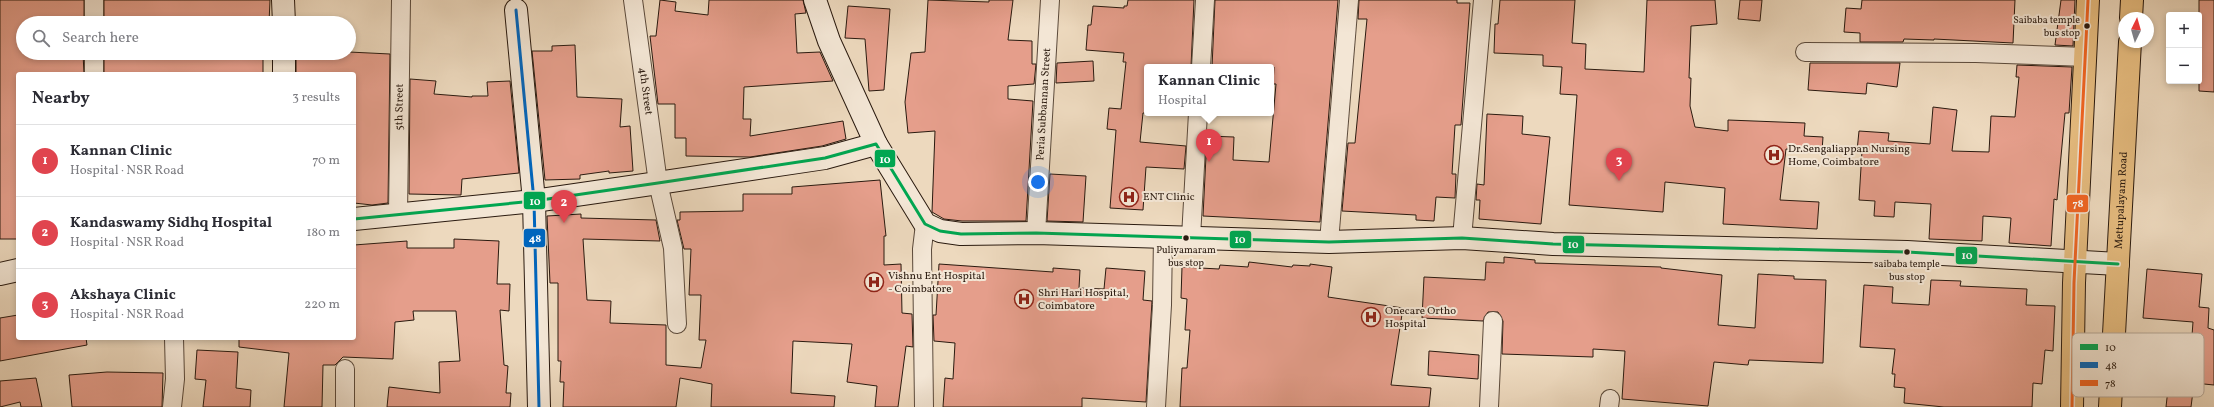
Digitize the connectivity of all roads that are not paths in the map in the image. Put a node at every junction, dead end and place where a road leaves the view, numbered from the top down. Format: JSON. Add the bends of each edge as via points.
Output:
{"nodes":[{"id":1,"x":94,"y":0,"type":"edge"},
{"id":2,"x":284,"y":0,"type":"edge"},
{"id":3,"x":401,"y":0,"type":"edge"},
{"id":4,"x":633,"y":0,"type":"edge"},
{"id":5,"x":815,"y":0,"type":"edge"},
{"id":6,"x":1050,"y":0,"type":"edge"},
{"id":7,"x":1205,"y":0,"type":"edge"},
{"id":8,"x":1349,"y":0,"type":"edge"},
{"id":9,"x":1483,"y":0,"type":"edge"},
{"id":10,"x":2088,"y":0,"type":"edge"},
{"id":11,"x":2132,"y":0,"type":"edge"},
{"id":12,"x":516,"y":10,"type":"dead end"},
{"id":13,"x":2131,"y":12,"type":"edge"},
{"id":14,"x":94,"y":16,"type":"edge"},
{"id":15,"x":284,"y":16,"type":"edge"},
{"id":16,"x":2130,"y":48,"type":"edge"},
{"id":17,"x":1805,"y":52,"type":"dead end"},
{"id":18,"x":2086,"y":57,"type":"junction"},
{"id":19,"x":94,"y":60,"type":"edge"},
{"id":20,"x":284,"y":60,"type":"edge"},
{"id":21,"x":1201,"y":64,"type":"edge"},
{"id":22,"x":94,"y":72,"type":"edge"},
{"id":23,"x":284,"y":72,"type":"edge"},
{"id":24,"x":1198,"y":116,"type":"edge"},
{"id":25,"x":876,"y":144,"type":"junction"},
{"id":26,"x":658,"y":183,"type":"junction"},
{"id":27,"x":534,"y":201,"type":"junction"},
{"id":28,"x":398,"y":214,"type":"junction"},
{"id":29,"x":356,"y":219,"type":"edge"},
{"id":30,"x":924,"y":224,"type":"junction"},
{"id":31,"x":1036,"y":233,"type":"junction"},
{"id":32,"x":1163,"y":236,"type":"junction"},
{"id":33,"x":1191,"y":237,"type":"junction"},
{"id":34,"x":1462,"y":238,"type":"junction"},
{"id":35,"x":1329,"y":242,"type":"junction"},
{"id":36,"x":2075,"y":261,"type":"junction"},
{"id":37,"x":2118,"y":264,"type":"junction"},
{"id":38,"x":16,"y":270,"type":"edge"},
{"id":39,"x":0,"y":274,"type":"edge"},
{"id":40,"x":1493,"y":321,"type":"dead end"},
{"id":41,"x":677,"y":324,"type":"dead end"},
{"id":42,"x":2074,"y":333,"type":"edge"},
{"id":43,"x":2114,"y":333,"type":"edge"},
{"id":44,"x":174,"y":340,"type":"edge"},
{"id":45,"x":345,"y":369,"type":"dead end"},
{"id":46,"x":2072,"y":397,"type":"edge"},
{"id":47,"x":2111,"y":397,"type":"edge"},
{"id":48,"x":172,"y":407,"type":"edge"},
{"id":49,"x":345,"y":407,"type":"edge"},
{"id":50,"x":539,"y":407,"type":"edge"},
{"id":51,"x":924,"y":407,"type":"edge"},
{"id":52,"x":1156,"y":407,"type":"edge"},
{"id":53,"x":1489,"y":407,"type":"edge"},
{"id":54,"x":2072,"y":407,"type":"edge"},
{"id":55,"x":2110,"y":407,"type":"edge"}],
"edges":[{"from":1,"to":14,"type":"street"},
{"from":2,"to":15,"type":"main road"},
{"from":3,"to":28,"type":"street","name":"5th Street"},
{"from":4,"to":26,"type":"street","name":"4th Street"},
{"from":5,"to":25,"type":"main road","via":[[829,41]]},
{"from":6,"to":31,"type":"street","name":"Peria Subbannan Street"},
{"from":7,"to":21,"type":"street"},
{"from":8,"to":35,"type":"street"},
{"from":9,"to":34,"type":"street"},
{"from":10,"to":18,"type":"highway"},
{"from":11,"to":13,"type":"highway"},
{"from":12,"to":27,"type":"main road"},
{"from":16,"to":37,"type":"highway","name":"Mettupalayam Road"},
{"from":17,"to":18,"type":"street","via":[[1976,53]]},
{"from":18,"to":36,"type":"highway"},
{"from":19,"to":22,"type":"street"},
{"from":20,"to":23,"type":"main road"},
{"from":24,"to":33,"type":"street"},
{"from":25,"to":26,"type":"main road","via":[[825,158]]},
{"from":25,"to":30,"type":"main road"},
{"from":26,"to":27,"type":"main road"},
{"from":26,"to":41,"type":"street","name":"4th Street","via":[[673,248]]},
{"from":27,"to":28,"type":"main road"},
{"from":27,"to":50,"type":"main road"},
{"from":28,"to":29,"type":"main road"},
{"from":30,"to":31,"type":"main road","via":[[940,231],[961,234]]},
{"from":30,"to":51,"type":"street"},
{"from":31,"to":32,"type":"main road"},
{"from":32,"to":33,"type":"main road"},
{"from":32,"to":52,"type":"street"},
{"from":33,"to":35,"type":"main road"},
{"from":34,"to":35,"type":"main road"},
{"from":34,"to":36,"type":"main road","via":[[1553,244],[1907,252]]},
{"from":36,"to":37,"type":"main road"},
{"from":36,"to":42,"type":"highway"},
{"from":37,"to":43,"type":"highway","name":"Mettupalayam Road"},
{"from":38,"to":39,"type":"main road"},
{"from":40,"to":53,"type":"street"},
{"from":44,"to":48,"type":"street"},
{"from":45,"to":49,"type":"street"},
{"from":46,"to":54,"type":"highway"},
{"from":47,"to":55,"type":"highway","name":"Mettupalayam Road"}]}
